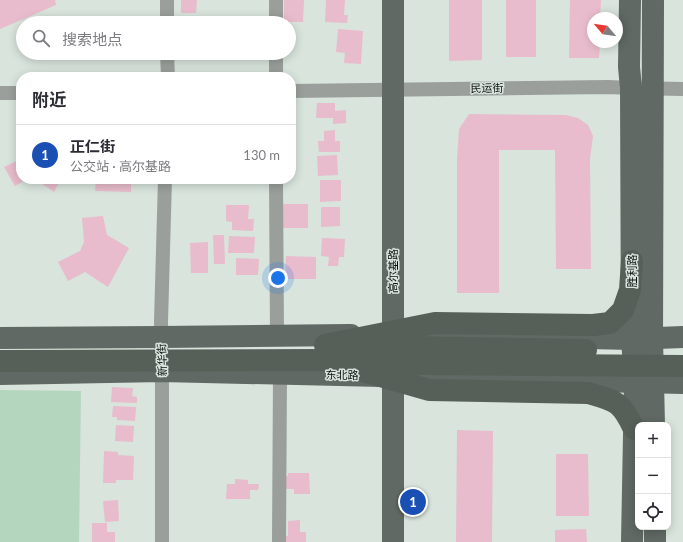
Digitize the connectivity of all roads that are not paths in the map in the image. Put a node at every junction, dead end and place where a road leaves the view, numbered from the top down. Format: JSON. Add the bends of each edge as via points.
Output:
{"nodes":[{"id":1,"x":167,"y":0,"type":"edge"},
{"id":2,"x":276,"y":0,"type":"edge"},
{"id":3,"x":393,"y":0,"type":"edge"},
{"id":4,"x":630,"y":0,"type":"edge"},
{"id":5,"x":653,"y":0,"type":"edge"},
{"id":6,"x":167,"y":16,"type":"edge"},
{"id":7,"x":276,"y":16,"type":"edge"},
{"id":8,"x":167,"y":60,"type":"edge"},
{"id":9,"x":276,"y":60,"type":"edge"},
{"id":10,"x":168,"y":72,"type":"edge"},
{"id":11,"x":276,"y":72,"type":"edge"},
{"id":12,"x":631,"y":88,"type":"junction"},
{"id":13,"x":653,"y":88,"type":"junction"},
{"id":14,"x":393,"y":89,"type":"junction"},
{"id":15,"x":683,"y":89,"type":"edge"},
{"id":16,"x":296,"y":91,"type":"edge"},
{"id":17,"x":0,"y":93,"type":"edge"},
{"id":18,"x":16,"y":93,"type":"edge"},
{"id":19,"x":165,"y":184,"type":"edge"},
{"id":20,"x":276,"y":184,"type":"edge"},
{"id":21,"x":632,"y":261,"type":"junction"},
{"id":22,"x":393,"y":334,"type":"junction"},
{"id":23,"x":277,"y":336,"type":"junction"},
{"id":24,"x":683,"y":337,"type":"edge"},
{"id":25,"x":0,"y":338,"type":"edge"},
{"id":26,"x":161,"y":338,"type":"junction"},
{"id":27,"x":642,"y":338,"type":"junction"},
{"id":28,"x":0,"y":346,"type":"edge"},
{"id":29,"x":683,"y":352,"type":"edge"},
{"id":30,"x":325,"y":353,"type":"junction"},
{"id":31,"x":0,"y":361,"type":"edge"},
{"id":32,"x":683,"y":366,"type":"edge"},
{"id":33,"x":162,"y":371,"type":"junction"},
{"id":34,"x":0,"y":374,"type":"edge"},
{"id":35,"x":280,"y":374,"type":"junction"},
{"id":36,"x":393,"y":376,"type":"junction"},
{"id":37,"x":644,"y":382,"type":"junction"},
{"id":38,"x":683,"y":383,"type":"edge"},
{"id":39,"x":637,"y":422,"type":"edge"},
{"id":40,"x":644,"y":422,"type":"edge"},
{"id":41,"x":641,"y":458,"type":"edge"},
{"id":42,"x":655,"y":530,"type":"edge"},
{"id":43,"x":162,"y":542,"type":"edge"},
{"id":44,"x":279,"y":542,"type":"edge"},
{"id":45,"x":393,"y":542,"type":"edge"},
{"id":46,"x":632,"y":542,"type":"edge"},
{"id":47,"x":655,"y":542,"type":"edge"}],
"edges":[{"from":1,"to":6,"type":"street"},
{"from":2,"to":7,"type":"street"},
{"from":3,"to":14,"type":"main road","name":"高尔基路"},
{"from":4,"to":12,"type":"main road","name":"胜利路"},
{"from":5,"to":13,"type":"main road","name":"胜利路"},
{"from":8,"to":10,"type":"street"},
{"from":9,"to":11,"type":"street"},
{"from":12,"to":13,"type":"street","name":"民运街"},
{"from":12,"to":14,"type":"street","name":"民运街","via":[[608,86]]},
{"from":12,"to":21,"type":"main road","name":"胜利路"},
{"from":13,"to":15,"type":"street","name":"民运街"},
{"from":13,"to":27,"type":"main road","name":"胜利路"},
{"from":14,"to":16,"type":"street","name":"民运街"},
{"from":14,"to":22,"type":"main road","name":"高尔基路"},
{"from":17,"to":18,"type":"street"},
{"from":19,"to":26,"type":"street","name":"新华街"},
{"from":20,"to":23,"type":"street"},
{"from":21,"to":27,"type":"main road","name":"胜利路"},
{"from":21,"to":30,"type":"highway","bridge":true,"via":[[630,290],[623,310],[610,323],[435,323]]},
{"from":22,"to":23,"type":"main road"},
{"from":22,"to":27,"type":"main road"},
{"from":22,"to":36,"type":"main road","name":"高尔基路"},
{"from":23,"to":26,"type":"main road"},
{"from":24,"to":27,"type":"main road"},
{"from":25,"to":26,"type":"main road"},
{"from":26,"to":33,"type":"street","name":"新华街"},
{"from":27,"to":37,"type":"main road","name":"胜利路"},
{"from":28,"to":30,"type":"highway","name":"东北路"},
{"from":29,"to":30,"type":"highway","name":"东北路","bridge":true},
{"from":30,"to":31,"type":"highway","name":"东北路","bridge":true},
{"from":30,"to":32,"type":"highway","name":"东北路","bridge":true,"via":[[426,364]]},
{"from":30,"to":39,"type":"highway","bridge":true,"via":[[429,390],[588,392],[615,401]]},
{"from":33,"to":34,"type":"main road","name":"东北路"},
{"from":33,"to":35,"type":"main road","name":"东北路"},
{"from":33,"to":43,"type":"street","name":"新华街"},
{"from":35,"to":36,"type":"main road","name":"东北路"},
{"from":35,"to":44,"type":"street"},
{"from":36,"to":37,"type":"main road","name":"东北路"},
{"from":36,"to":45,"type":"main road","name":"高尔基路"},
{"from":37,"to":38,"type":"main road","name":"东北路"},
{"from":37,"to":40,"type":"main road","name":"胜利路"},
{"from":41,"to":46,"type":"main road","name":"胜利路"},
{"from":42,"to":47,"type":"main road"}]}
